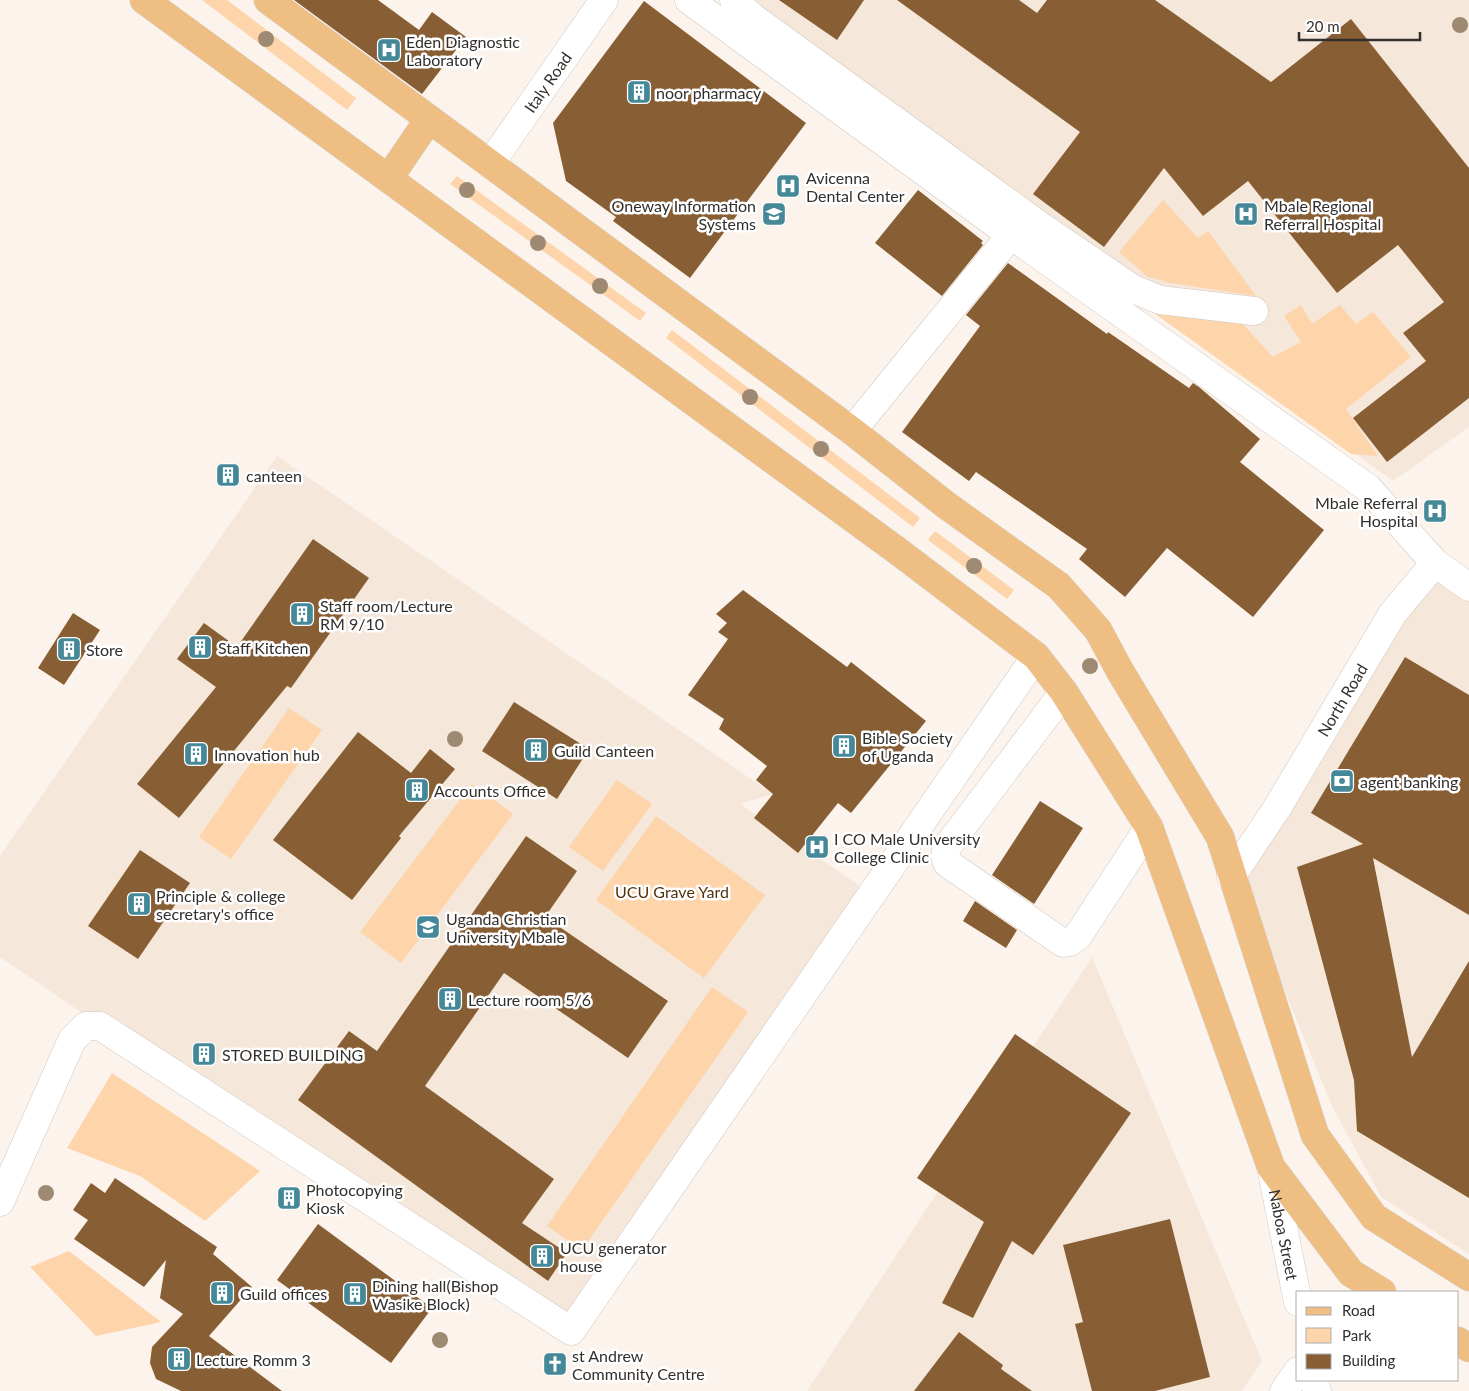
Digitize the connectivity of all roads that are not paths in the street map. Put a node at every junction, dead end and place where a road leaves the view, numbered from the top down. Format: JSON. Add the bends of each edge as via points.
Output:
{"nodes":[{"id":1,"x":144,"y":0,"type":"edge"},
{"id":2,"x":268,"y":0,"type":"edge"},
{"id":3,"x":604,"y":0,"type":"edge"},
{"id":4,"x":689,"y":0,"type":"edge"},
{"id":5,"x":734,"y":0,"type":"edge"},
{"id":6,"x":429,"y":119,"type":"junction"},
{"id":7,"x":490,"y":164,"type":"junction"},
{"id":8,"x":388,"y":178,"type":"junction"},
{"id":9,"x":1011,"y":235,"type":"junction"},
{"id":10,"x":1254,"y":311,"type":"dead end"},
{"id":11,"x":852,"y":431,"type":"junction"},
{"id":12,"x":1435,"y":563,"type":"junction"},
{"id":13,"x":1469,"y":587,"type":"edge"},
{"id":14,"x":1036,"y":656,"type":"junction"},
{"id":15,"x":1064,"y":692,"type":"junction"},
{"id":16,"x":1149,"y":827,"type":"junction"},
{"id":17,"x":1231,"y":877,"type":"junction"},
{"id":18,"x":1271,"y":1167,"type":"junction"},
{"id":19,"x":0,"y":1202,"type":"edge"},
{"id":20,"x":1469,"y":1277,"type":"edge"},
{"id":21,"x":1380,"y":1291,"type":"edge"},
{"id":22,"x":1296,"y":1292,"type":"edge"},
{"id":23,"x":1296,"y":1374,"type":"edge"},
{"id":24,"x":1284,"y":1391,"type":"edge"}],
"edges":[{"from":1,"to":8,"type":"main road"},
{"from":2,"to":6,"type":"main road"},
{"from":3,"to":7,"type":"street","name":"Italy Road"},
{"from":4,"to":9,"type":"street"},
{"from":5,"to":10,"type":"street","via":[[752,17],[1133,289],[1160,300]]},
{"from":6,"to":7,"type":"main road"},
{"from":6,"to":8,"type":"main road"},
{"from":7,"to":11,"type":"main road"},
{"from":8,"to":14,"type":"main road"},
{"from":9,"to":11,"type":"street"},
{"from":9,"to":12,"type":"street","via":[[1368,488]]},
{"from":11,"to":17,"type":"main road","via":[[946,505],[1059,586],[1098,630],[1220,836]]},
{"from":12,"to":13,"type":"street"},
{"from":12,"to":17,"type":"street","name":"North Road","via":[[1392,613],[1277,808]]},
{"from":14,"to":15,"type":"main road"},
{"from":14,"to":19,"type":"street","via":[[571,1330],[100,1026],[86,1026],[72,1040]]},
{"from":15,"to":16,"type":"main road"},
{"from":15,"to":16,"type":"street","via":[[947,846],[947,863],[1063,943],[1070,942],[1078,936]]},
{"from":16,"to":18,"type":"main road"},
{"from":17,"to":20,"type":"main road","via":[[1315,1135],[1374,1217]]},
{"from":18,"to":21,"type":"main road","via":[[1351,1273]]},
{"from":18,"to":22,"type":"street","name":"Naboa Street"},
{"from":23,"to":24,"type":"street"}]}
